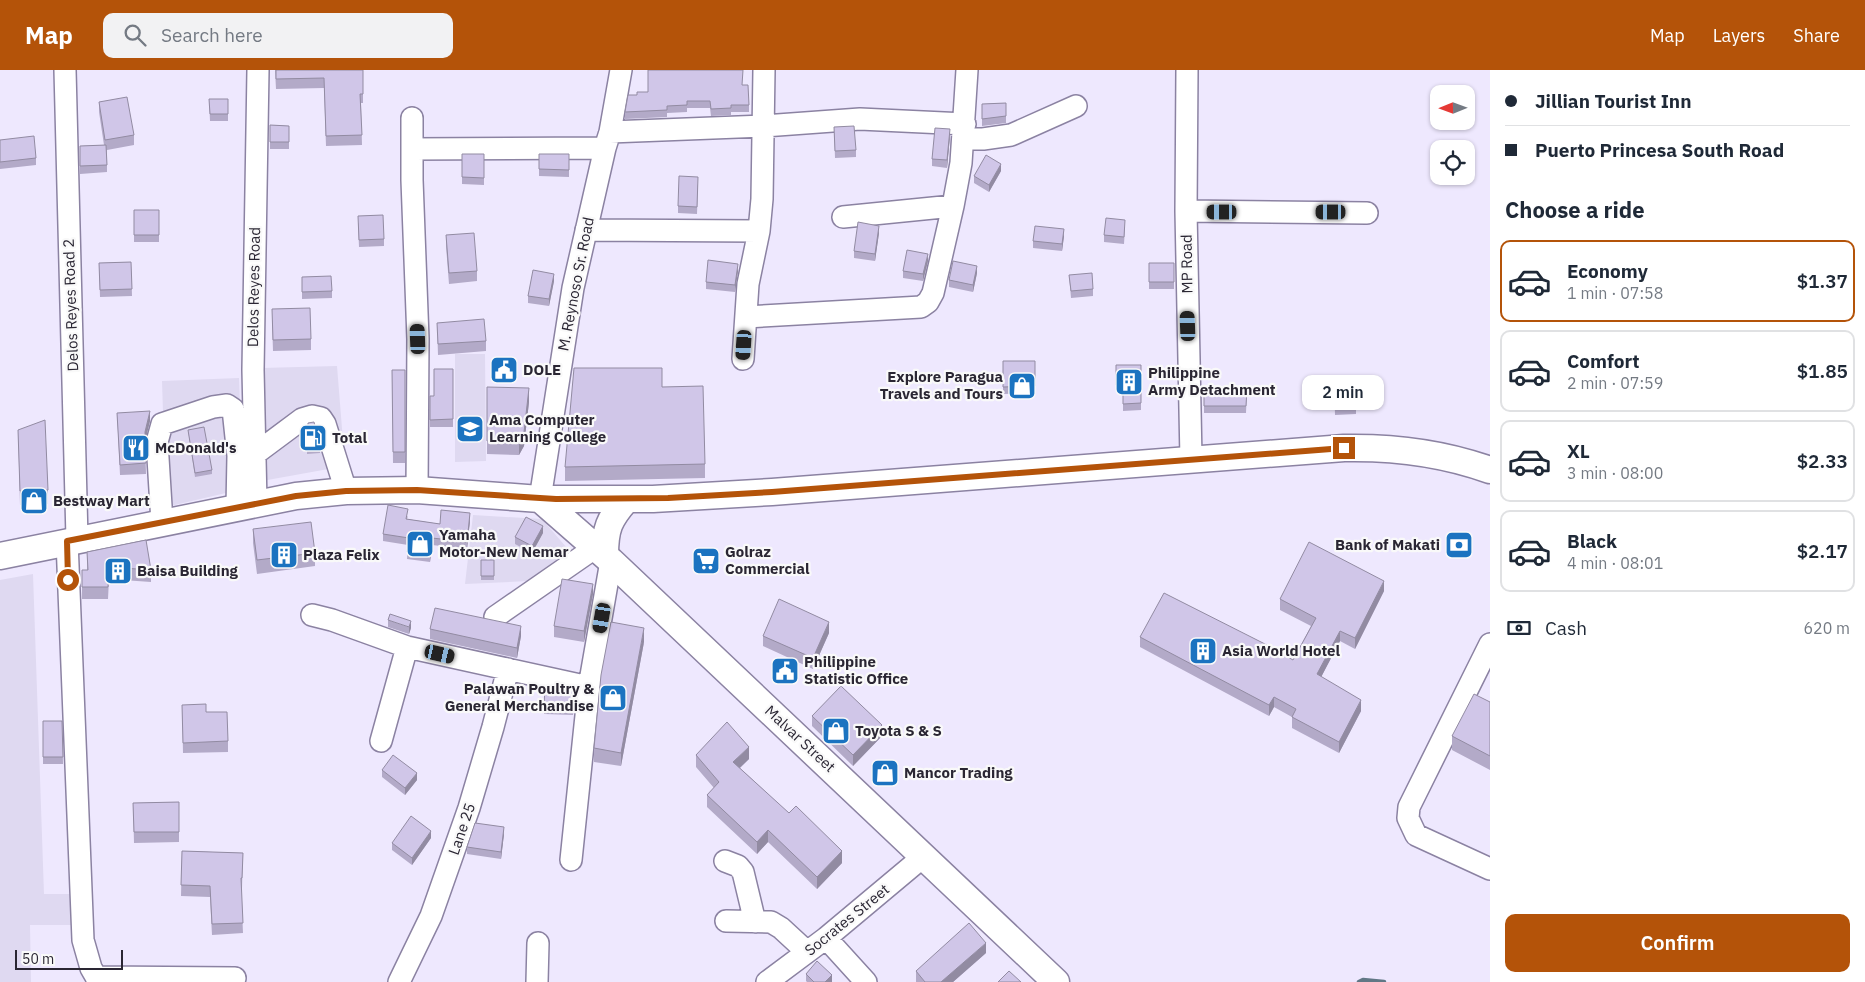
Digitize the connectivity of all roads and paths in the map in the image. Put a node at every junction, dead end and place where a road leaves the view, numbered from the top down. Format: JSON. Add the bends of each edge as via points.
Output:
{"nodes":[{"id":1,"x":65,"y":70,"type":"edge"},
{"id":2,"x":258,"y":70,"type":"edge"},
{"id":3,"x":620,"y":70,"type":"edge"},
{"id":4,"x":764,"y":70,"type":"edge"},
{"id":5,"x":967,"y":70,"type":"edge"},
{"id":6,"x":1187,"y":70,"type":"edge"},
{"id":7,"x":1076,"y":106,"type":"dead end"},
{"id":8,"x":412,"y":118,"type":"dead end"},
{"id":9,"x":764,"y":126,"type":"junction"},
{"id":10,"x":964,"y":132,"type":"junction"},
{"id":11,"x":607,"y":140,"type":"junction"},
{"id":12,"x":412,"y":149,"type":"junction"},
{"id":13,"x":953,"y":206,"type":"junction"},
{"id":14,"x":1186,"y":212,"type":"junction"},
{"id":15,"x":1368,"y":212,"type":"dead end"},
{"id":16,"x":843,"y":217,"type":"dead end"},
{"id":17,"x":586,"y":230,"type":"junction"},
{"id":18,"x":759,"y":231,"type":"junction"},
{"id":19,"x":746,"y":317,"type":"junction"},
{"id":20,"x":743,"y":359,"type":"dead end"},
{"id":21,"x":254,"y":404,"type":"junction"},
{"id":22,"x":233,"y":409,"type":"junction"},
{"id":23,"x":255,"y":454,"type":"junction"},
{"id":24,"x":1191,"y":459,"type":"junction"},
{"id":25,"x":1490,"y":470,"type":"edge"},
{"id":26,"x":417,"y":490,"type":"junction"},
{"id":27,"x":346,"y":491,"type":"junction"},
{"id":28,"x":540,"y":499,"type":"junction"},
{"id":29,"x":626,"y":500,"type":"junction"},
{"id":30,"x":246,"y":505,"type":"junction"},
{"id":31,"x":162,"y":522,"type":"junction"},
{"id":32,"x":72,"y":540,"type":"junction"},
{"id":33,"x":604,"y":554,"type":"junction"},
{"id":34,"x":0,"y":556,"type":"edge"},
{"id":35,"x":312,"y":615,"type":"dead end"},
{"id":36,"x":494,"y":617,"type":"dead end"},
{"id":37,"x":1490,"y":644,"type":"edge"},
{"id":38,"x":407,"y":647,"type":"junction"},
{"id":39,"x":508,"y":669,"type":"junction"},
{"id":40,"x":589,"y":686,"type":"junction"},
{"id":41,"x":381,"y":741,"type":"dead end"},
{"id":42,"x":924,"y":856,"type":"junction"},
{"id":43,"x":570,"y":860,"type":"dead end"},
{"id":44,"x":724,"y":861,"type":"dead end"},
{"id":45,"x":1490,"y":869,"type":"edge"},
{"id":46,"x":726,"y":921,"type":"dead end"},
{"id":47,"x":755,"y":922,"type":"junction"},
{"id":48,"x":826,"y":938,"type":"junction"},
{"id":49,"x":538,"y":943,"type":"dead end"},
{"id":50,"x":807,"y":952,"type":"junction"},
{"id":51,"x":235,"y":978,"type":"dead end"},
{"id":52,"x":98,"y":980,"type":"edge"},
{"id":53,"x":862,"y":980,"type":"edge"},
{"id":54,"x":399,"y":982,"type":"edge"},
{"id":55,"x":537,"y":982,"type":"edge"},
{"id":56,"x":767,"y":982,"type":"edge"},
{"id":57,"x":1056,"y":982,"type":"edge"}],
"edges":[{"from":1,"to":32,"type":"street","name":"Delos Reyes Road 2"},
{"from":2,"to":21,"type":"street","name":"Delos Reyes Road"},
{"from":3,"to":11,"type":"street","name":"M. Reynoso Sr. Road"},
{"from":4,"to":9,"type":"street"},
{"from":5,"to":10,"type":"street"},
{"from":6,"to":14,"type":"street","name":"MP Road"},
{"from":7,"to":10,"type":"street","via":[[1011,135],[983,139]]},
{"from":8,"to":12,"type":"street"},
{"from":9,"to":10,"type":"street","via":[[860,119]]},
{"from":9,"to":11,"type":"street"},
{"from":9,"to":18,"type":"street"},
{"from":10,"to":13,"type":"street"},
{"from":11,"to":12,"type":"street"},
{"from":11,"to":17,"type":"street","name":"M. Reynoso Sr. Road"},
{"from":12,"to":26,"type":"street","via":[[418,339]]},
{"from":13,"to":16,"type":"street"},
{"from":13,"to":19,"type":"street","via":[[933,293],[925,305]]},
{"from":14,"to":15,"type":"street"},
{"from":14,"to":24,"type":"street","name":"MP Road"},
{"from":17,"to":18,"type":"street"},
{"from":17,"to":28,"type":"street","name":"M. Reynoso Sr. Road","via":[[573,288]]},
{"from":18,"to":19,"type":"street","via":[[751,263]]},
{"from":19,"to":20,"type":"street"},
{"from":21,"to":22,"type":"street"},
{"from":21,"to":23,"type":"street","name":"Delos Reyes Road"},
{"from":22,"to":30,"type":"street"},
{"from":22,"to":31,"type":"street","via":[[226,405],[214,407],[162,424],[157,442]]},
{"from":23,"to":27,"type":"street","via":[[302,420],[312,416],[321,418]]},
{"from":23,"to":30,"type":"street","name":"Delos Reyes Road"},
{"from":24,"to":25,"type":"main road","via":[[1362,447],[1420,452]]},
{"from":24,"to":29,"type":"main road","via":[[772,492]]},
{"from":26,"to":27,"type":"main road"},
{"from":26,"to":28,"type":"main road"},
{"from":27,"to":30,"type":"main road"},
{"from":28,"to":29,"type":"main road"},
{"from":28,"to":33,"type":"main road","name":"Malvar Street"},
{"from":29,"to":33,"type":"main road","via":[[605,532]]},
{"from":30,"to":31,"type":"main road"},
{"from":31,"to":32,"type":"main road"},
{"from":32,"to":34,"type":"main road"},
{"from":32,"to":52,"type":"street","name":"Delos Reyes Road 2","via":[[83,940]]},
{"from":33,"to":36,"type":"street"},
{"from":33,"to":40,"type":"street"},
{"from":33,"to":42,"type":"main road","name":"Malvar Street"},
{"from":35,"to":38,"type":"street"},
{"from":37,"to":45,"type":"street","via":[[1409,807],[1408,818],[1416,835]]},
{"from":38,"to":39,"type":"street"},
{"from":38,"to":41,"type":"street"},
{"from":39,"to":40,"type":"street"},
{"from":39,"to":54,"type":"street","name":"Lane 25","via":[[469,808],[431,916]]},
{"from":40,"to":43,"type":"street"},
{"from":42,"to":48,"type":"street","name":"Socrates Street"},
{"from":42,"to":57,"type":"main road","name":"Malvar Street"},
{"from":44,"to":47,"type":"street","via":[[738,866],[743,872]]},
{"from":46,"to":47,"type":"street"},
{"from":47,"to":50,"type":"street","via":[[771,922]]},
{"from":48,"to":50,"type":"street","name":"Socrates Street"},
{"from":48,"to":53,"type":"street"},
{"from":49,"to":55,"type":"street"},
{"from":50,"to":56,"type":"street","name":"Socrates Street"},
{"from":51,"to":52,"type":"street"}]}
